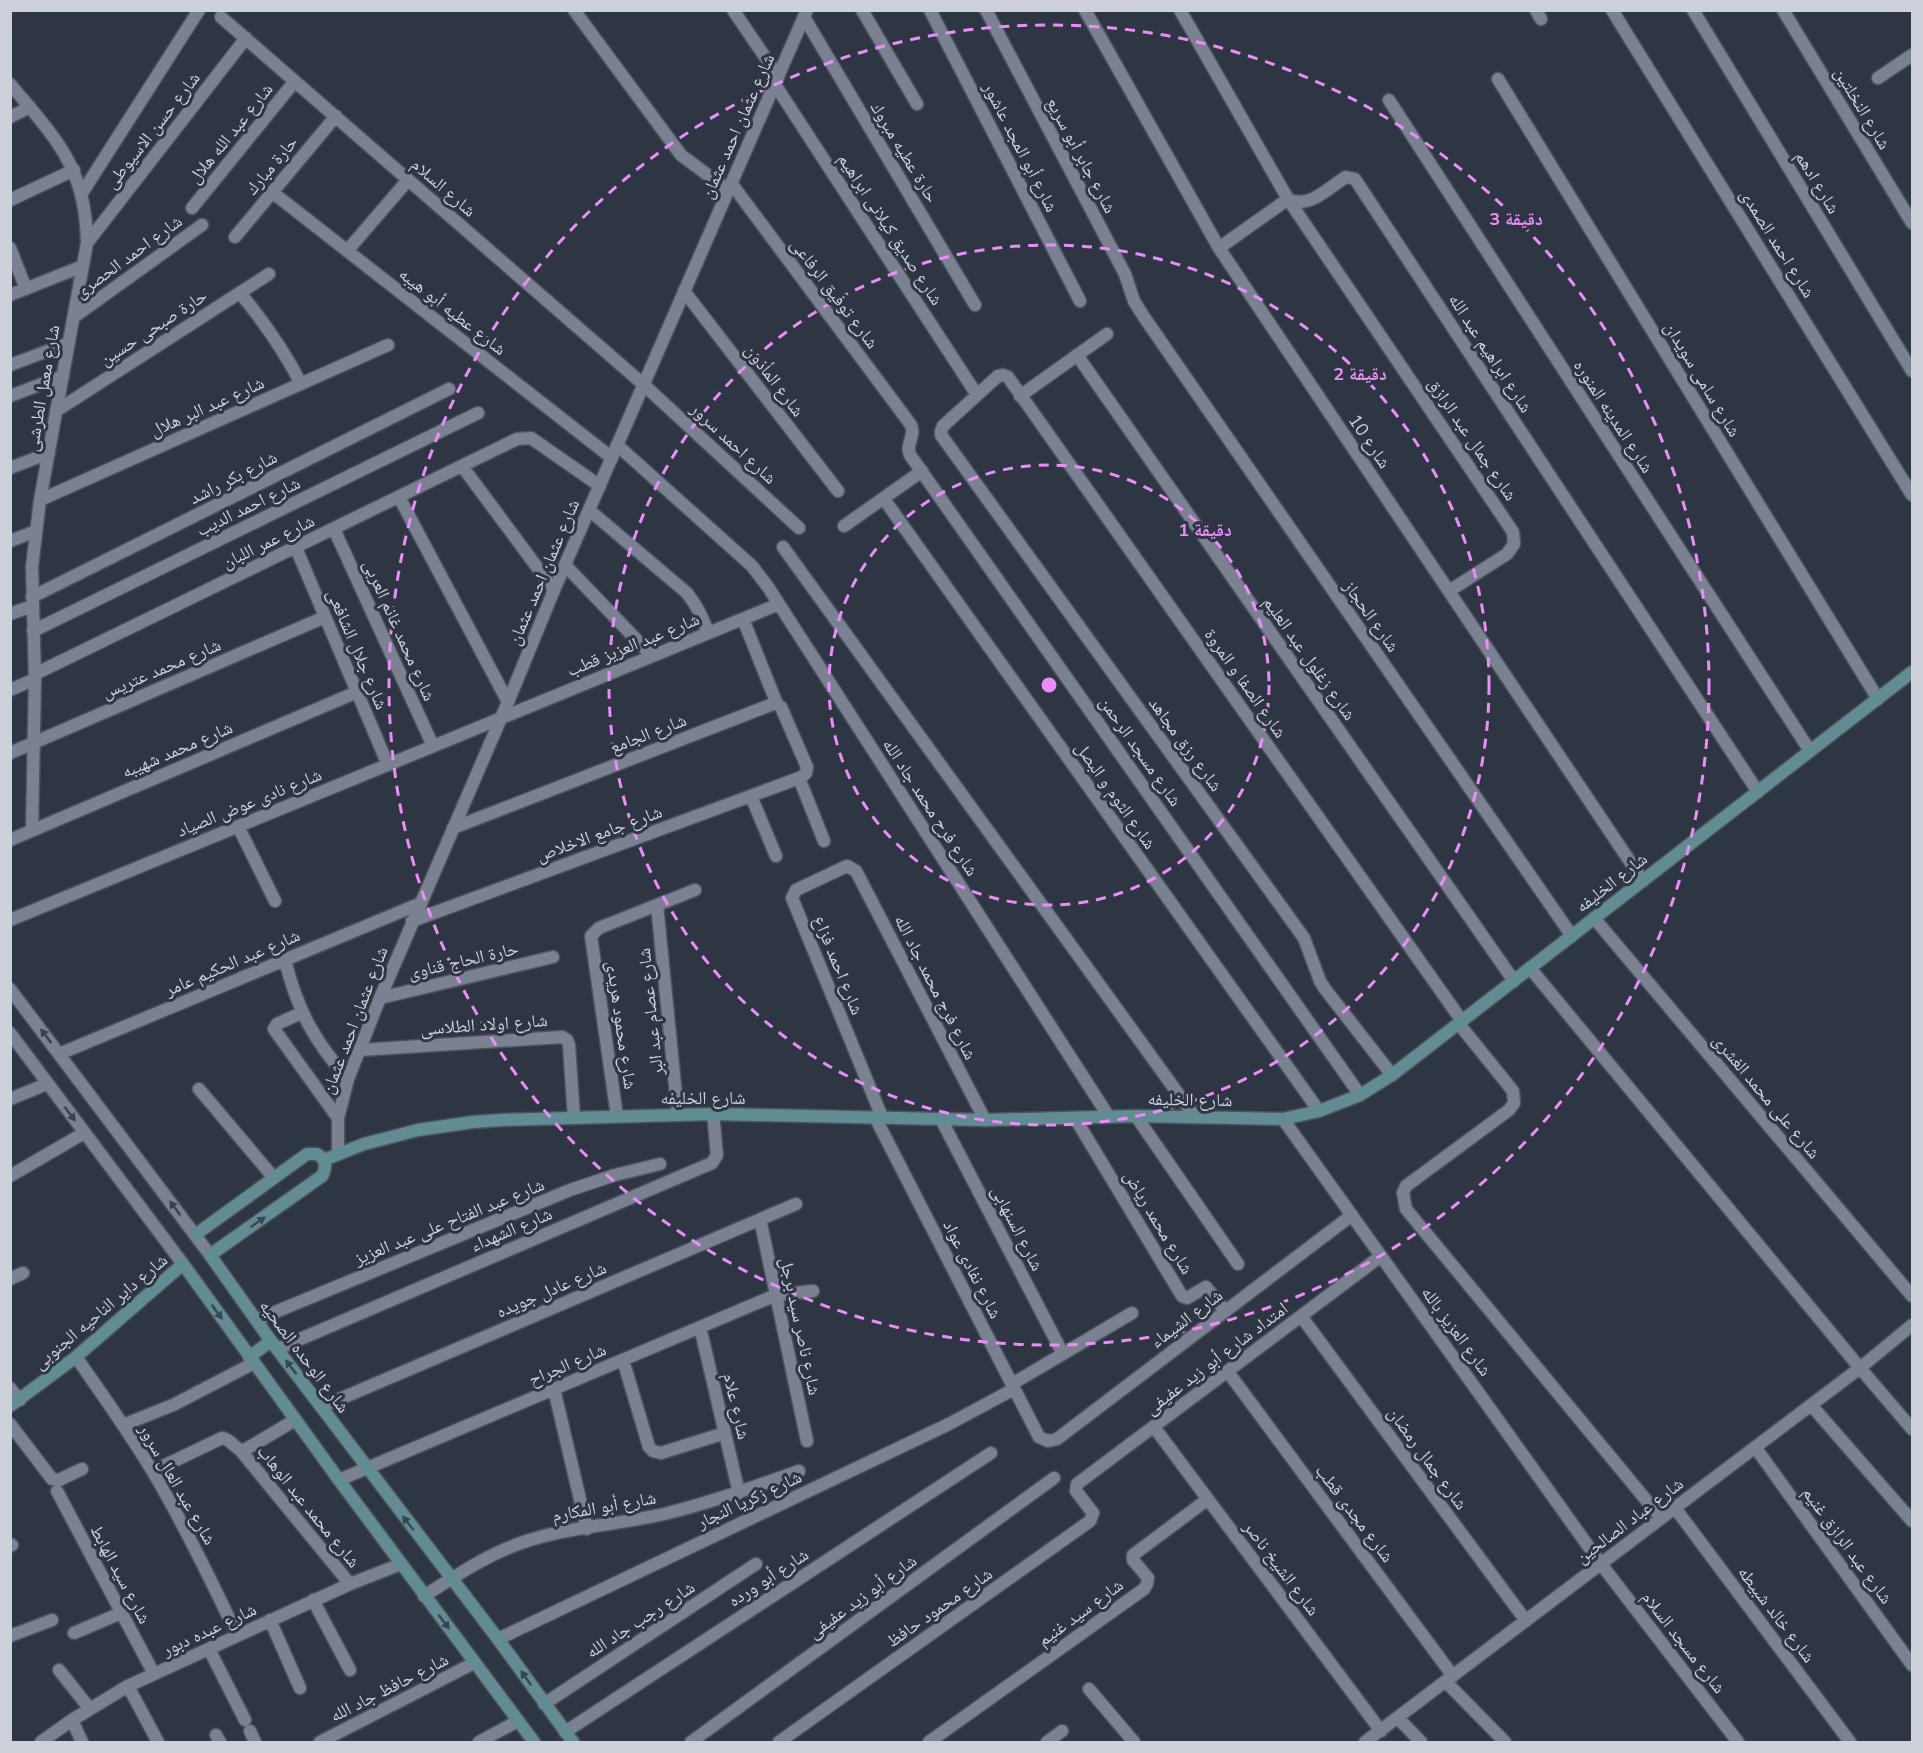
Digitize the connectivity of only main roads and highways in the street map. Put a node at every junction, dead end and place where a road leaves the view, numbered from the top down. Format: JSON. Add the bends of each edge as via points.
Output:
{"nodes":[{"id":1,"x":1912,"y":672,"type":"edge"},
{"id":2,"x":324,"y":1160,"type":"junction"},
{"id":3,"x":195,"y":1234,"type":"road end"},
{"id":4,"x":274,"y":1345,"type":"junction"},
{"id":5,"x":252,"y":1360,"type":"junction"},
{"id":6,"x":15,"y":1403,"type":"edge"},
{"id":7,"x":534,"y":1743,"type":"edge"},
{"id":8,"x":573,"y":1743,"type":"edge"}],
"edges":[{"from":1,"to":2,"type":"main road","name":"شارع الخليفه","via":[[1392,1075],[1360,1095],[1319,1112],[1283,1119],[1136,1116],[985,1120],[713,1114],[473,1122],[391,1136]]},
{"from":2,"to":3,"type":"main road","name":"شارع الخليفه","via":[[317,1154],[308,1154]]},
{"from":4,"to":2,"type":"main road","name":"شارع الوحده الصحيه","one_way":true,"via":[[210,1256],[321,1176],[326,1166]]},
{"from":4,"to":5,"type":"main road"},
{"from":8,"to":4,"type":"main road","name":"شارع الوحده الصحيه","one_way":true,"via":[[498,1638]]},
{"from":6,"to":5,"type":"main road","name":"شارع داير الناحيه الجنوبى","one_way":true,"via":[[76,1357],[183,1264]]},
{"from":5,"to":7,"type":"main road","one_way":true}]}
